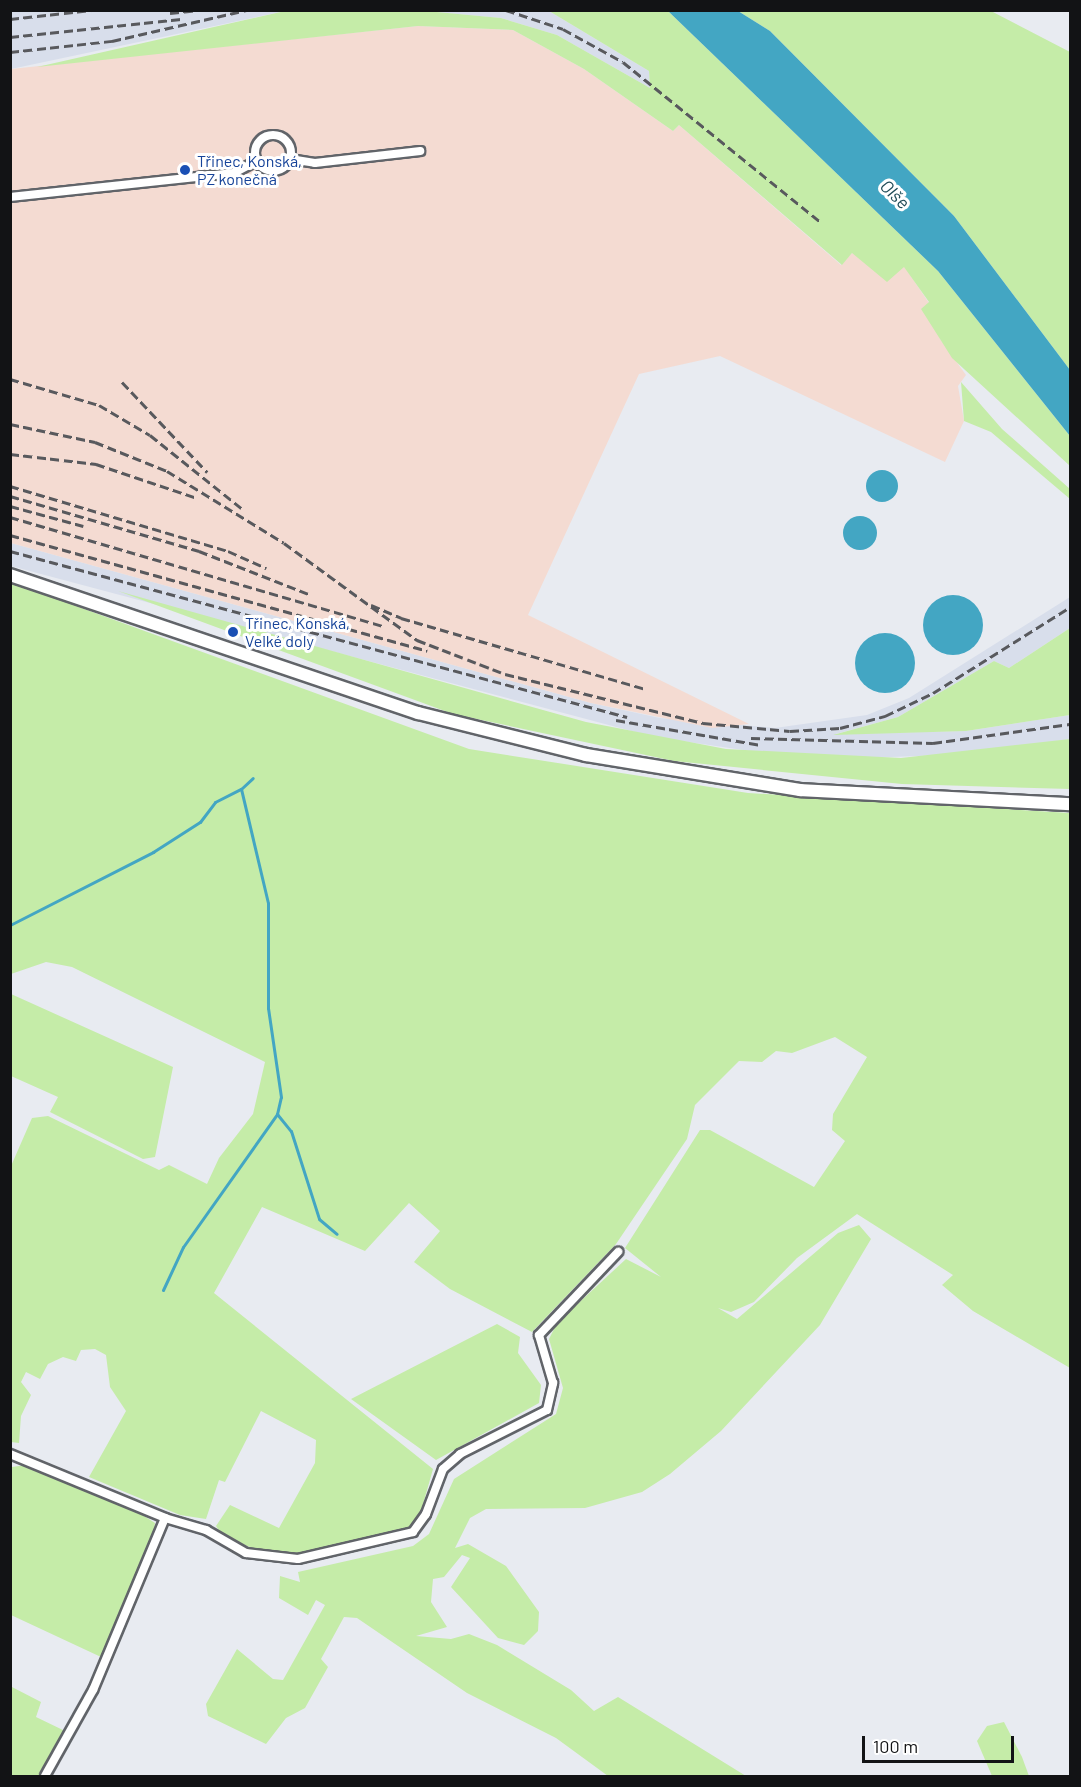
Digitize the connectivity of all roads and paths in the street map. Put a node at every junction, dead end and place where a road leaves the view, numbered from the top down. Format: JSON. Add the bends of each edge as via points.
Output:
{"nodes":[{"id":1,"x":420,"y":151,"type":"dead end"},
{"id":2,"x":290,"y":159,"type":"junction"},
{"id":3,"x":257,"y":162,"type":"junction"},
{"id":4,"x":10,"y":197,"type":"edge"},
{"id":5,"x":10,"y":575,"type":"edge"},
{"id":6,"x":1071,"y":804,"type":"edge"},
{"id":7,"x":618,"y":1252,"type":"dead end"},
{"id":8,"x":10,"y":1454,"type":"edge"},
{"id":9,"x":165,"y":1518,"type":"junction"},
{"id":10,"x":45,"y":1776,"type":"edge"}],
"edges":[{"from":1,"to":2,"type":"street","via":[[315,163]]},
{"from":2,"to":3,"type":"street","via":[[271,171]]},
{"from":2,"to":3,"type":"street","via":[[289,145],[272,136],[258,145]]},
{"from":3,"to":4,"type":"street","via":[[234,173]]},
{"from":5,"to":6,"type":"main road","via":[[418,712],[586,755],[801,790]]},
{"from":7,"to":9,"type":"street","via":[[539,1335],[553,1383],[548,1410],[460,1454],[443,1468],[426,1514],[413,1532],[298,1559],[246,1553],[206,1530]]},
{"from":8,"to":9,"type":"street"},
{"from":9,"to":10,"type":"street","via":[[93,1690]]}]}
